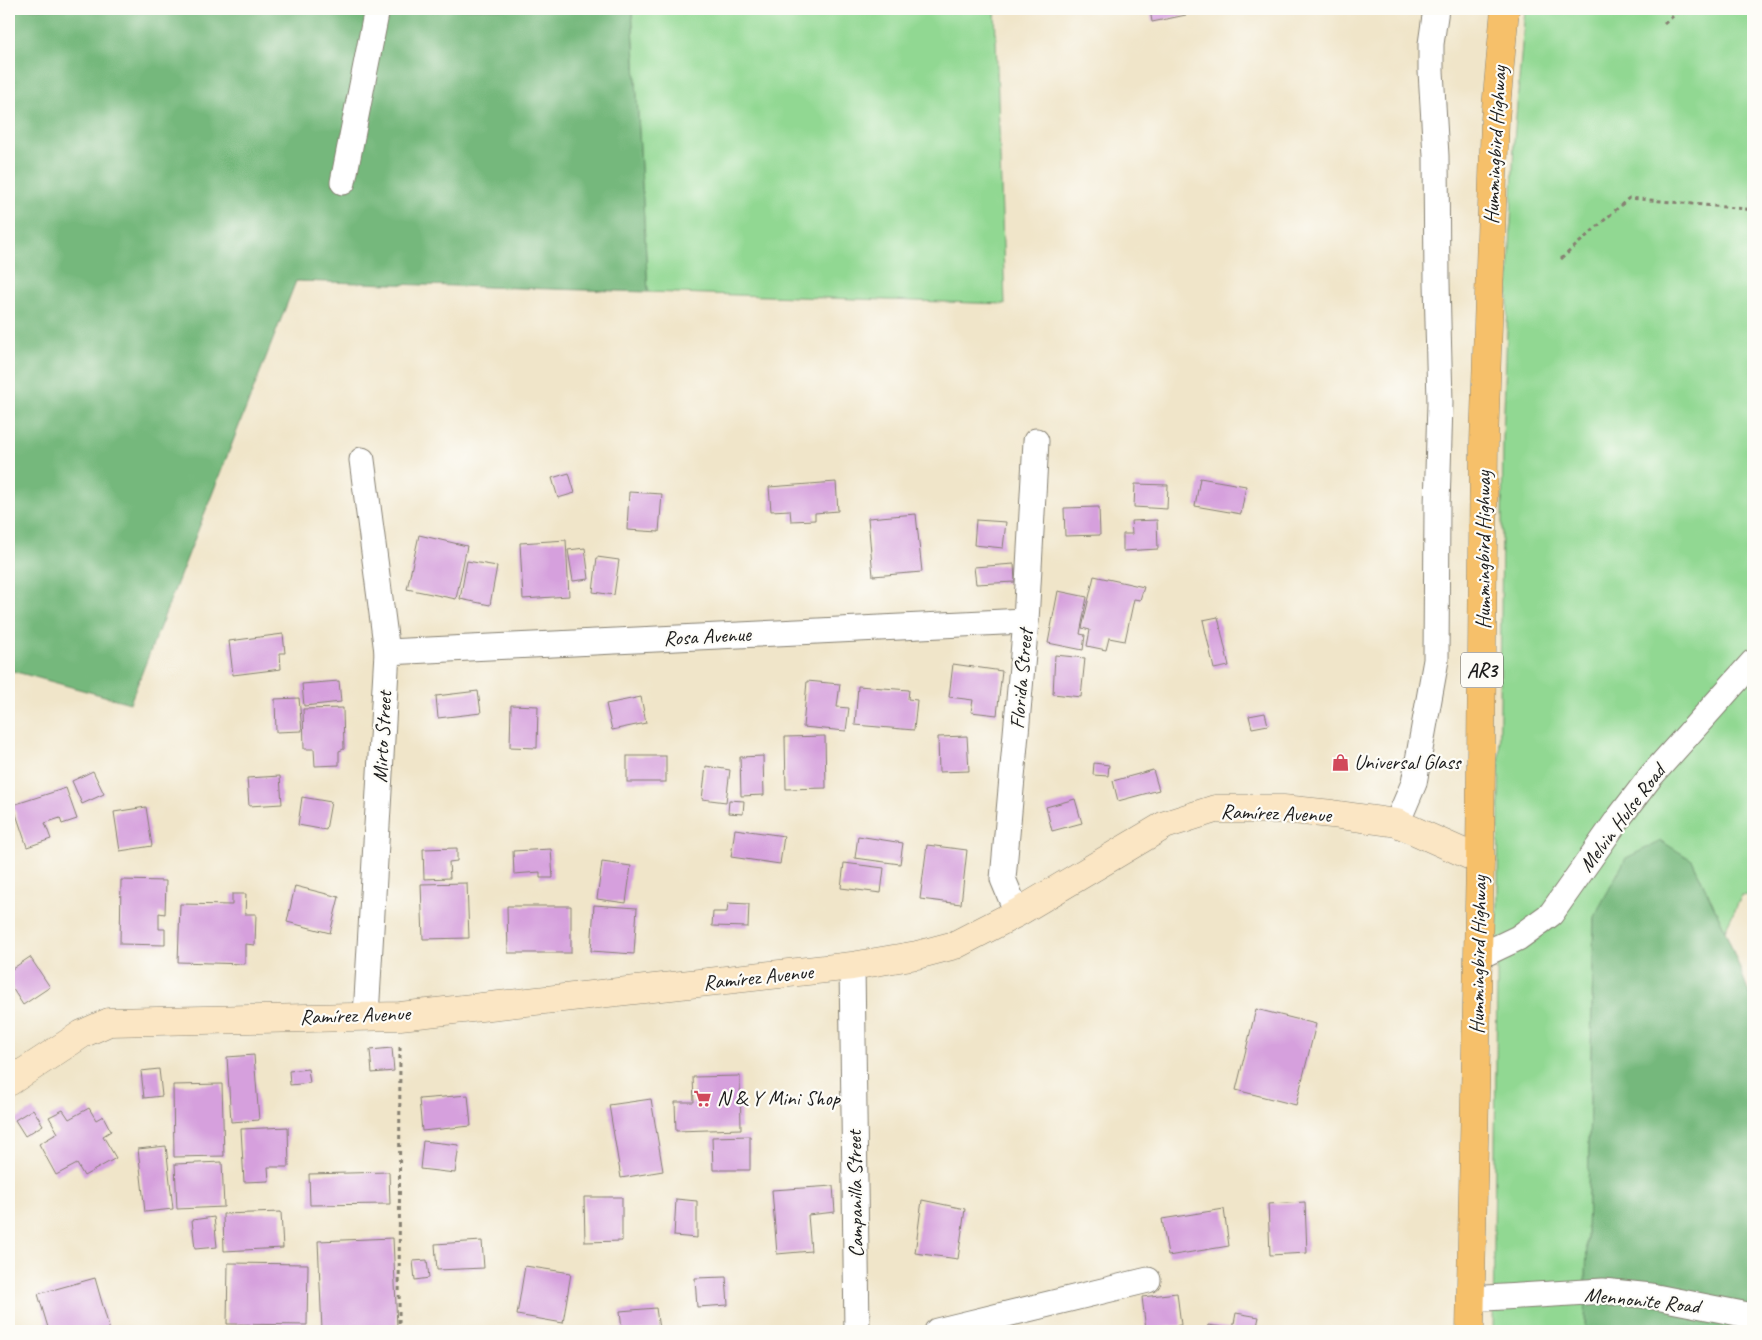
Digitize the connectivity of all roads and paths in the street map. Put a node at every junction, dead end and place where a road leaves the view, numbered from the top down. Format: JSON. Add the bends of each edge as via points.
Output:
{"nodes":[{"id":1,"x":377,"y":9,"type":"edge"},
{"id":2,"x":1436,"y":9,"type":"edge"},
{"id":3,"x":1505,"y":9,"type":"edge"},
{"id":4,"x":1681,"y":9,"type":"edge"},
{"id":5,"x":1664,"y":24,"type":"dead end"},
{"id":6,"x":343,"y":182,"type":"dead end"},
{"id":7,"x":1753,"y":211,"type":"edge"},
{"id":8,"x":1560,"y":259,"type":"dead end"},
{"id":9,"x":1036,"y":441,"type":"dead end"},
{"id":10,"x":362,"y":460,"type":"dead end"},
{"id":11,"x":1026,"y":621,"type":"junction"},
{"id":12,"x":387,"y":652,"type":"junction"},
{"id":13,"x":1753,"y":662,"type":"edge"},
{"id":14,"x":1397,"y":823,"type":"junction"},
{"id":15,"x":1480,"y":860,"type":"junction"},
{"id":16,"x":1017,"y":913,"type":"junction"},
{"id":17,"x":1478,"y":957,"type":"junction"},
{"id":18,"x":852,"y":966,"type":"junction"},
{"id":19,"x":366,"y":1016,"type":"junction"},
{"id":20,"x":400,"y":1016,"type":"junction"},
{"id":21,"x":9,"y":1082,"type":"edge"},
{"id":22,"x":1148,"y":1280,"type":"dead end"},
{"id":23,"x":1470,"y":1298,"type":"junction"},
{"id":24,"x":1753,"y":1316,"type":"edge"},
{"id":25,"x":399,"y":1331,"type":"edge"},
{"id":26,"x":857,"y":1331,"type":"edge"},
{"id":27,"x":937,"y":1331,"type":"edge"},
{"id":28,"x":1470,"y":1331,"type":"edge"}],
"edges":[{"from":1,"to":6,"type":"street"},
{"from":2,"to":14,"type":"street","via":[[1431,71],[1436,156],[1440,403],[1436,660],[1414,783]]},
{"from":3,"to":15,"type":"main road","name":"Hummingbird Highway","number":"AR3","via":[[1495,119],[1484,432]]},
{"from":4,"to":5,"type":"path"},
{"from":7,"to":8,"type":"path","via":[[1629,198]]},
{"from":9,"to":11,"type":"street","name":"Florida Street"},
{"from":10,"to":12,"type":"street","name":"Mirto Street"},
{"from":11,"to":12,"type":"street","name":"Rosa Avenue"},
{"from":11,"to":16,"type":"street","name":"Florida Street","via":[[1003,879]]},
{"from":12,"to":19,"type":"street","name":"Mirto Street"},
{"from":13,"to":17,"type":"street","name":"Melvin Hulse Road","via":[[1651,776],[1551,914],[1518,938]]},
{"from":14,"to":15,"type":"street","name":"Ramírez Avenue"},
{"from":14,"to":16,"type":"street","name":"Ramírez Avenue","via":[[1283,809],[1215,810],[1165,825]]},
{"from":15,"to":17,"type":"main road","name":"Hummingbird Highway","number":"AR3"},
{"from":16,"to":18,"type":"street","name":"Ramírez Avenue","via":[[955,945]]},
{"from":17,"to":23,"type":"main road","name":"Hummingbird Highway","number":"AR3"},
{"from":18,"to":20,"type":"street","name":"Ramírez Avenue"},
{"from":18,"to":26,"type":"street","name":"Campanilla Street"},
{"from":19,"to":20,"type":"street","name":"Ramírez Avenue"},
{"from":19,"to":21,"type":"street","name":"Ramírez Avenue","via":[[109,1022],[82,1034]]},
{"from":20,"to":25,"type":"path"},
{"from":22,"to":27,"type":"street"},
{"from":23,"to":24,"type":"street","name":"Mennonite Road","via":[[1603,1291],[1652,1296]]},
{"from":23,"to":28,"type":"main road","name":"Hummingbird Highway","number":"AR3"}]}
